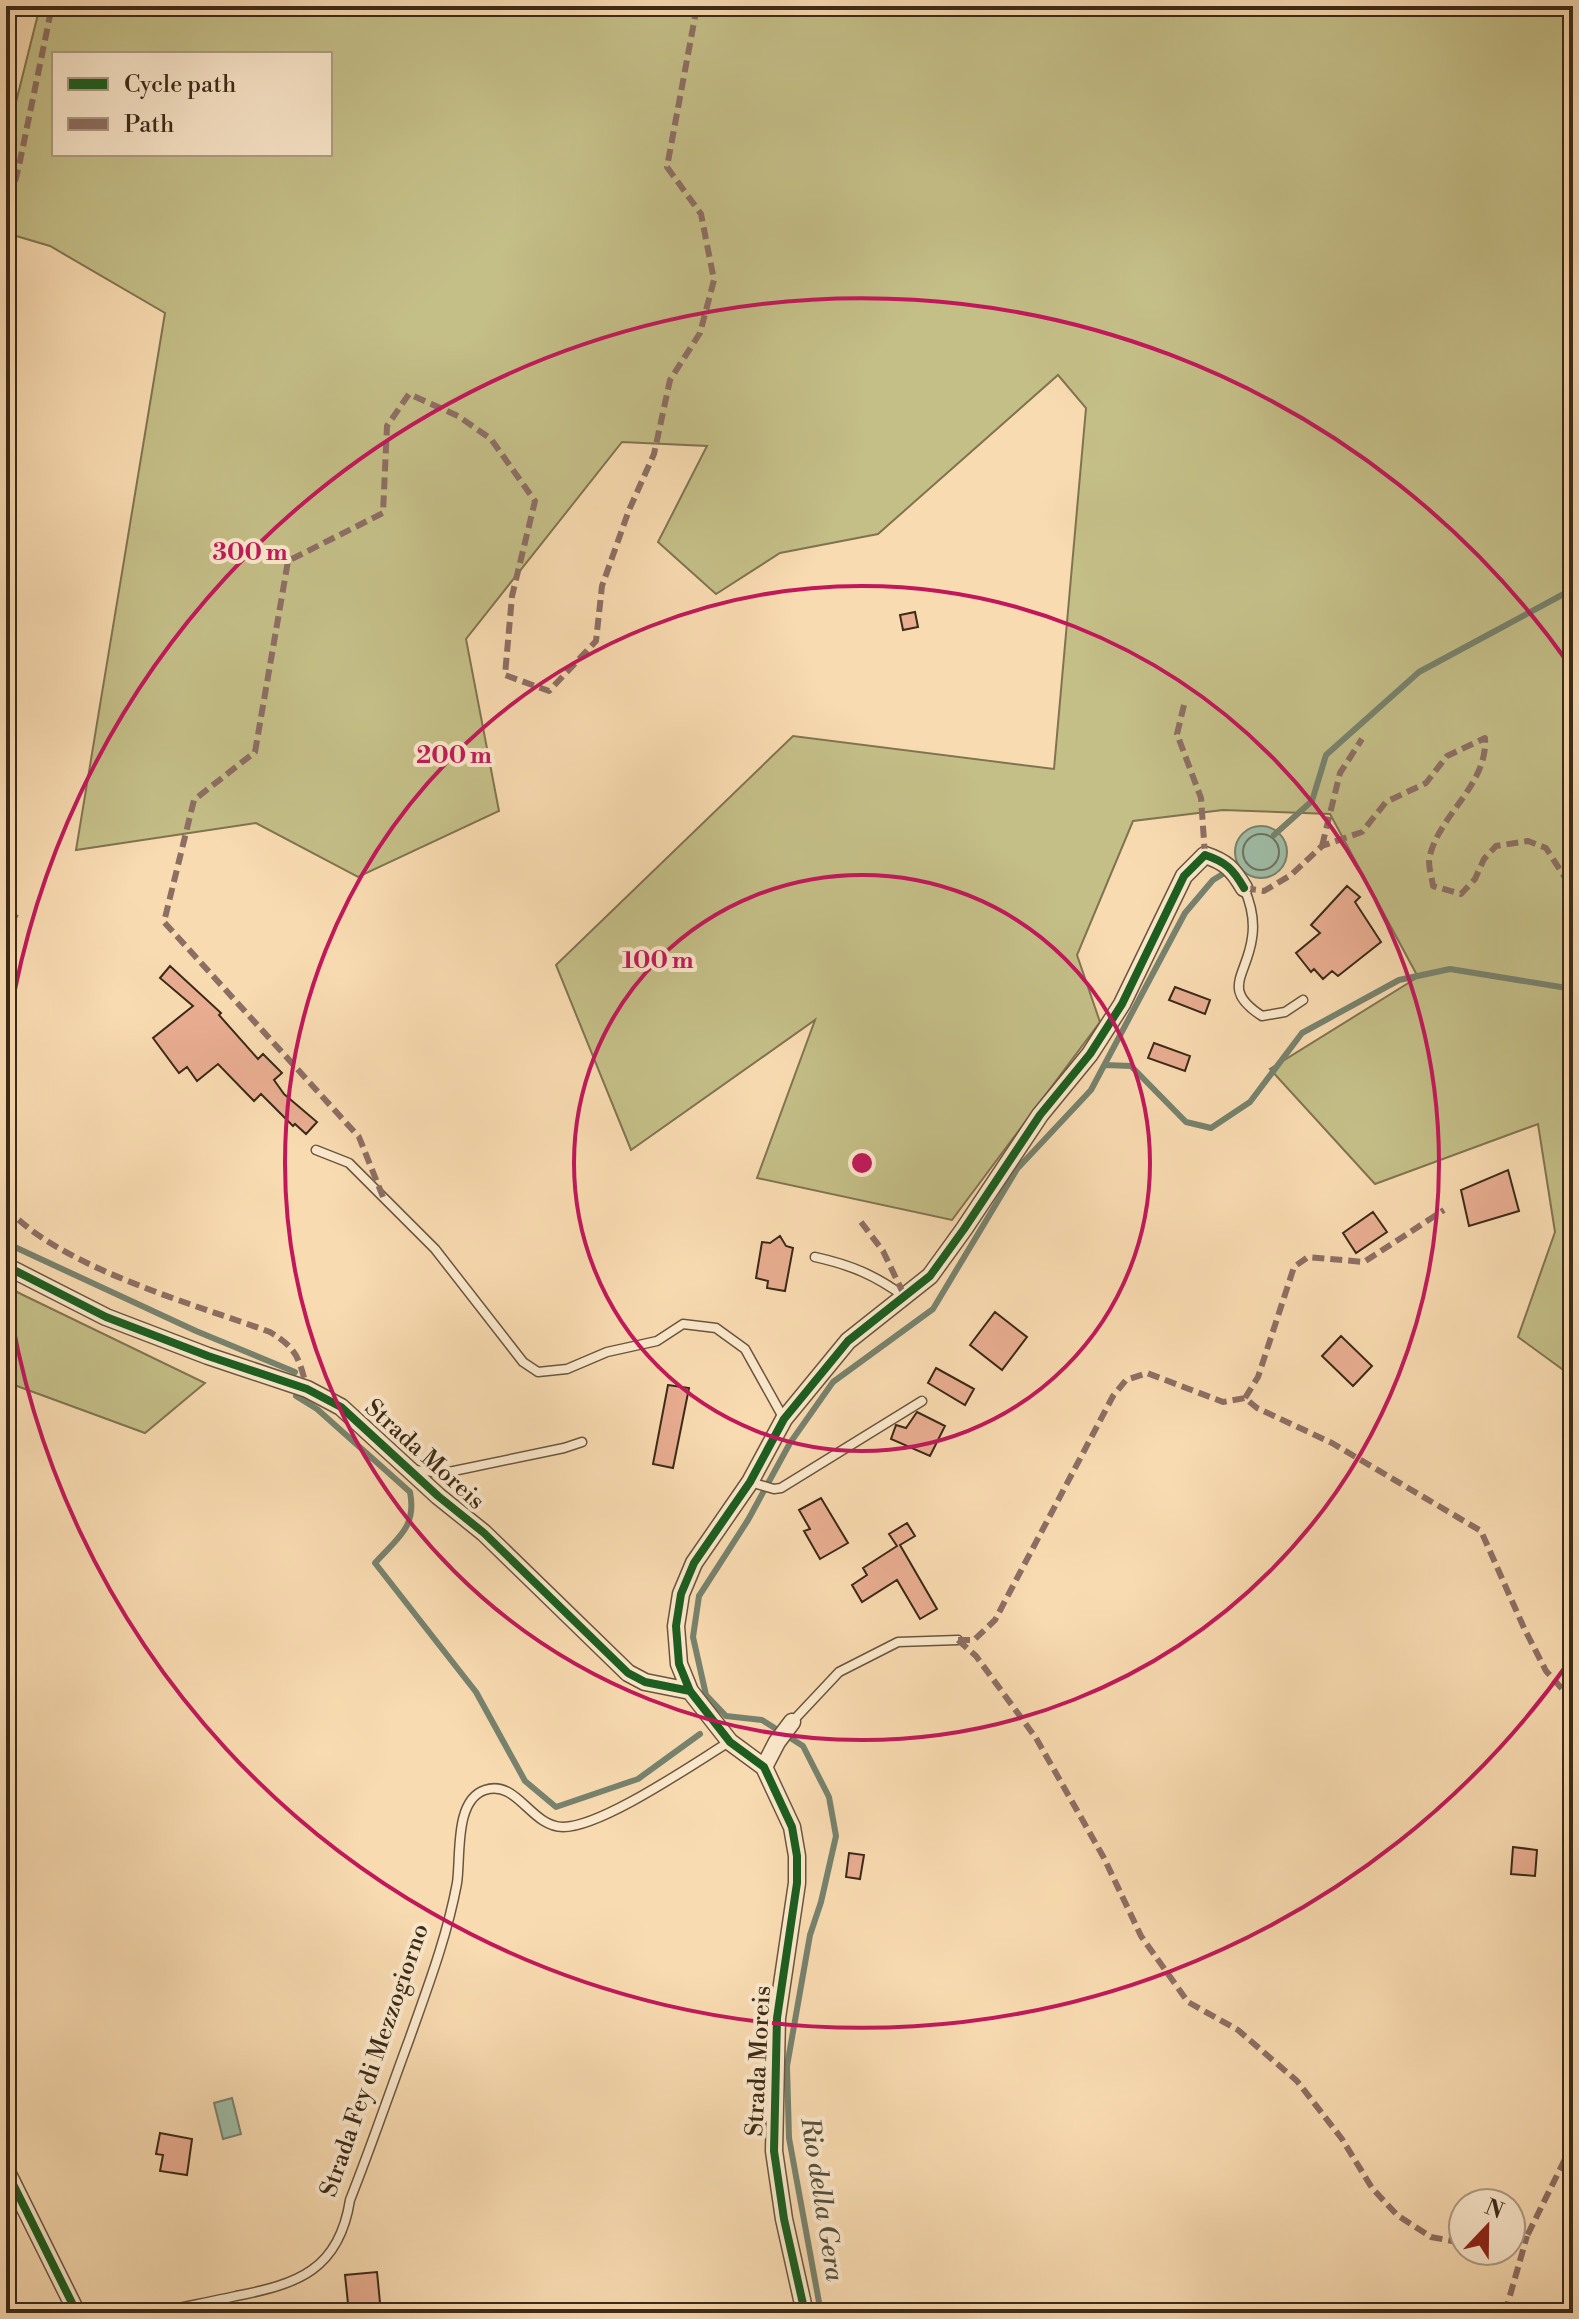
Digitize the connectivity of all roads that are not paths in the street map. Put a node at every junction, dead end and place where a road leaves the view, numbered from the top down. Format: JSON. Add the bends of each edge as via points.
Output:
{"nodes":[{"id":1,"x":1244,"y":888,"type":"joint"},
{"id":2,"x":1303,"y":1000,"type":"dead end"},
{"id":3,"x":316,"y":1150,"type":"dead end"},
{"id":4,"x":815,"y":1257,"type":"dead end"},
{"id":5,"x":6,"y":1266,"type":"edge"},
{"id":6,"x":905,"y":1297,"type":"junction"},
{"id":7,"x":922,"y":1401,"type":"dead end"},
{"id":8,"x":784,"y":1419,"type":"junction"},
{"id":9,"x":582,"y":1442,"type":"dead end"},
{"id":10,"x":410,"y":1469,"type":"junction"},
{"id":11,"x":756,"y":1484,"type":"junction"},
{"id":12,"x":958,"y":1640,"type":"dead end"},
{"id":13,"x":690,"y":1691,"type":"junction"},
{"id":14,"x":792,"y":1722,"type":"joint"},
{"id":15,"x":730,"y":1742,"type":"junction"},
{"id":16,"x":764,"y":1767,"type":"junction"},
{"id":17,"x":6,"y":2170,"type":"edge"},
{"id":18,"x":77,"y":2313,"type":"edge"},
{"id":19,"x":156,"y":2313,"type":"edge"},
{"id":20,"x":805,"y":2313,"type":"edge"}],
"edges":[{"from":1,"to":2,"type":"lane","via":[[1252,907],[1252,939],[1238,990],[1244,1005],[1262,1016],[1285,1012]]},
{"from":1,"to":6,"type":"street","via":[[1233,868],[1205,855],[1184,876],[1122,1004],[1090,1054],[1040,1115],[930,1276]]},
{"from":3,"to":8,"type":"lane","via":[[349,1163],[425,1238],[523,1362],[538,1372],[567,1369],[607,1352],[657,1341],[683,1324],[716,1328],[745,1349]]},
{"from":4,"to":6,"type":"lane","via":[[879,1278]]},
{"from":5,"to":10,"type":"street","name":"Strada Moreis","via":[[106,1317],[329,1400]]},
{"from":6,"to":8,"type":"street","via":[[848,1341]]},
{"from":7,"to":11,"type":"lane","via":[[781,1488]]},
{"from":8,"to":11,"type":"street"},
{"from":9,"to":10,"type":"lane","via":[[444,1473]]},
{"from":10,"to":13,"type":"street","name":"Strada Moreis","via":[[628,1673]]},
{"from":11,"to":13,"type":"street","via":[[694,1563],[681,1594],[676,1626],[679,1664]]},
{"from":12,"to":14,"type":"lane","via":[[898,1642],[839,1672]]},
{"from":13,"to":15,"type":"street"},
{"from":14,"to":16,"type":"street"},
{"from":15,"to":16,"type":"street"},
{"from":15,"to":19,"type":"lane","name":"Strada Fey di Mezzogiorno","via":[[585,1824],[560,1827],[539,1819],[510,1792],[497,1788],[472,1798],[464,1813],[457,1884],[432,1977],[348,2212],[324,2261],[278,2288]]},
{"from":16,"to":20,"type":"street","name":"Strada Moreis","via":[[792,1827],[797,1856],[777,2018],[774,2151]]},
{"from":17,"to":18,"type":"street"}]}
